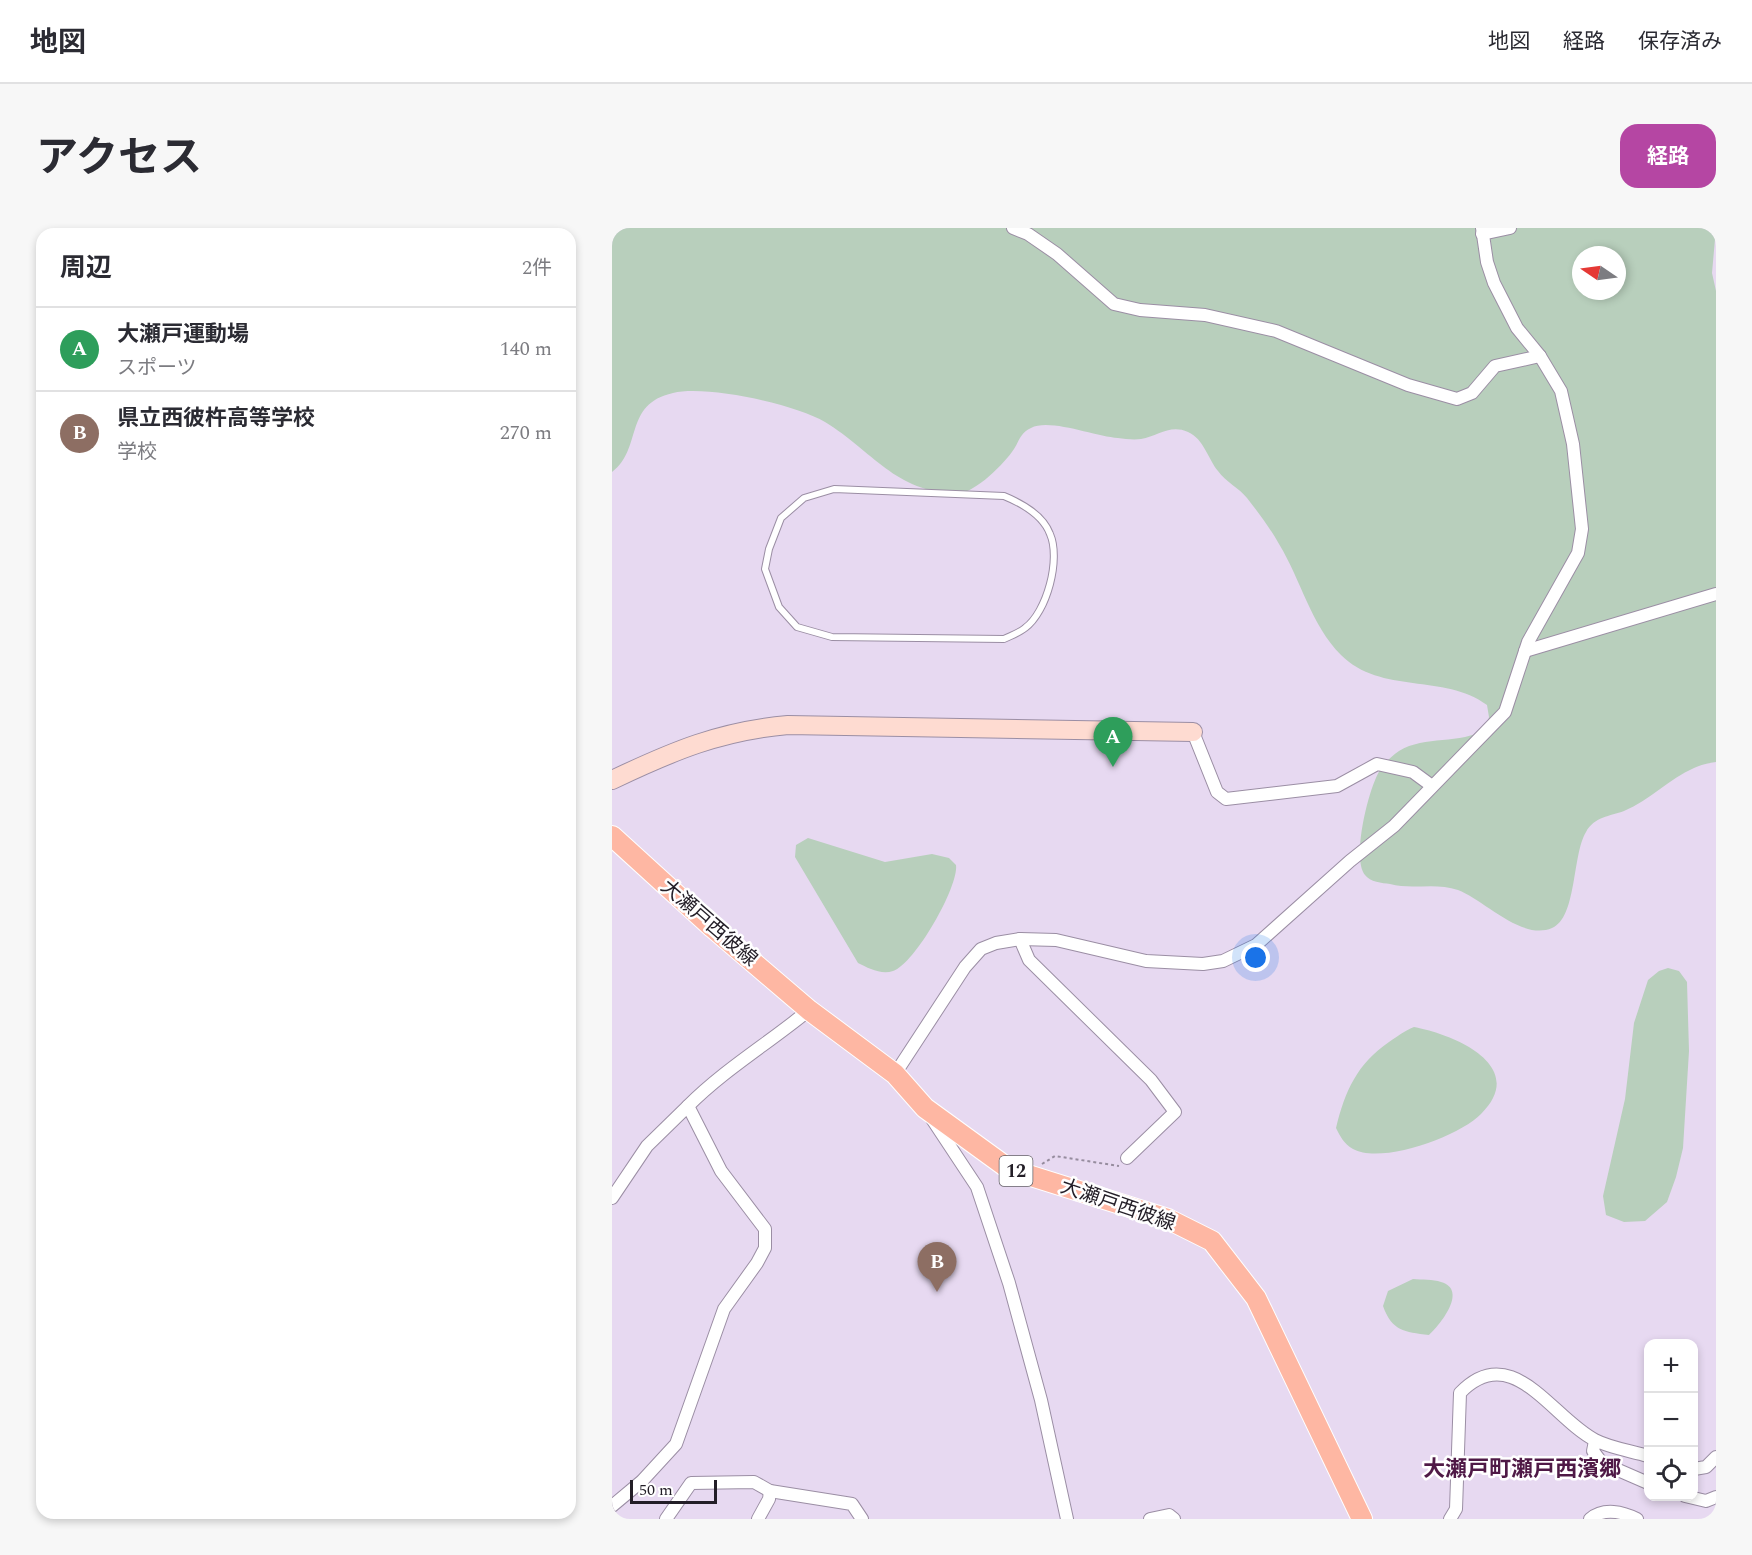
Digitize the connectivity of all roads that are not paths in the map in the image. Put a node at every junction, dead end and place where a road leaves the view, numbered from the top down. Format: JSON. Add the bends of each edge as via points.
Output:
{"nodes":[{"id":1,"x":1013,"y":228,"type":"edge"},
{"id":2,"x":1510,"y":228,"type":"edge"},
{"id":3,"x":1482,"y":231,"type":"edge"},
{"id":4,"x":1540,"y":356,"type":"junction"},
{"id":5,"x":1716,"y":594,"type":"edge"},
{"id":6,"x":1042,"y":606,"type":"joint"},
{"id":7,"x":1525,"y":651,"type":"junction"},
{"id":8,"x":1193,"y":732,"type":"joint"},
{"id":9,"x":612,"y":780,"type":"edge"},
{"id":10,"x":1432,"y":786,"type":"junction"},
{"id":11,"x":612,"y":836,"type":"edge"},
{"id":12,"x":1020,"y":939,"type":"junction"},
{"id":13,"x":809,"y":1010,"type":"junction"},
{"id":14,"x":895,"y":1074,"type":"junction"},
{"id":15,"x":687,"y":1106,"type":"junction"},
{"id":16,"x":925,"y":1108,"type":"junction"},
{"id":17,"x":1127,"y":1158,"type":"road end"},
{"id":18,"x":612,"y":1198,"type":"edge"},
{"id":19,"x":1595,"y":1441,"type":"junction"},
{"id":20,"x":1644,"y":1455,"type":"edge"},
{"id":21,"x":1716,"y":1457,"type":"edge"},
{"id":22,"x":1698,"y":1468,"type":"edge"},
{"id":23,"x":1644,"y":1481,"type":"edge"},
{"id":24,"x":770,"y":1491,"type":"junction"},
{"id":25,"x":1716,"y":1497,"type":"edge"},
{"id":26,"x":1698,"y":1499,"type":"edge"},
{"id":27,"x":612,"y":1506,"type":"edge"},
{"id":28,"x":666,"y":1519,"type":"edge"},
{"id":29,"x":758,"y":1519,"type":"edge"},
{"id":30,"x":862,"y":1519,"type":"edge"},
{"id":31,"x":1067,"y":1519,"type":"edge"},
{"id":32,"x":1150,"y":1519,"type":"edge"},
{"id":33,"x":1174,"y":1519,"type":"edge"},
{"id":34,"x":1362,"y":1519,"type":"edge"},
{"id":35,"x":1449,"y":1519,"type":"edge"},
{"id":36,"x":1590,"y":1519,"type":"edge"},
{"id":37,"x":1637,"y":1519,"type":"edge"}],
"edges":[{"from":1,"to":4,"type":"street","via":[[1057,254],[1114,304],[1205,315],[1276,331],[1408,385],[1457,399],[1472,393],[1495,366]]},
{"from":2,"to":3,"type":"street"},
{"from":3,"to":4,"type":"street","via":[[1494,282],[1517,328]]},
{"from":4,"to":7,"type":"street","via":[[1561,391],[1573,444],[1582,529],[1578,553]]},
{"from":5,"to":7,"type":"street"},
{"from":6,"to":6,"type":"lane","via":[[1026,628],[1004,639],[832,637],[797,627],[779,607],[765,569],[781,518],[804,498],[834,489],[1004,496],[1022,504],[1050,532],[1055,554]]},
{"from":7,"to":10,"type":"street","via":[[1505,712]]},
{"from":8,"to":9,"type":"street","via":[[788,725],[750,728],[712,737]]},
{"from":8,"to":10,"type":"street","via":[[1217,792],[1226,799],[1337,786],[1377,764],[1413,772]]},
{"from":10,"to":12,"type":"street","via":[[1394,826],[1256,945],[1223,961],[1146,961],[1056,940]]},
{"from":11,"to":13,"type":"main road","name":"大瀬戸西彼線","number":"12"},
{"from":12,"to":14,"type":"street","via":[[981,950],[965,967]]},
{"from":12,"to":17,"type":"street","via":[[1029,960],[1151,1080],[1174,1112]]},
{"from":13,"to":14,"type":"main road","name":"大瀬戸西彼線","number":"12"},
{"from":13,"to":15,"type":"street","via":[[747,1054]]},
{"from":14,"to":16,"type":"main road","name":"大瀬戸西彼線","number":"12"},
{"from":15,"to":18,"type":"street","via":[[647,1146]]},
{"from":15,"to":27,"type":"street","via":[[721,1171],[765,1228],[765,1248],[724,1309],[676,1444]]},
{"from":16,"to":31,"type":"street","via":[[977,1186],[1041,1400]]},
{"from":16,"to":34,"type":"main road","name":"大瀬戸西彼線","number":"12","via":[[1009,1169],[1168,1219],[1212,1241],[1256,1298]]},
{"from":19,"to":20,"type":"street"},
{"from":19,"to":23,"type":"street","via":[[1593,1451],[1602,1463]]},
{"from":19,"to":35,"type":"street","via":[[1536,1389],[1492,1374],[1473,1380],[1460,1393],[1456,1509]]},
{"from":21,"to":22,"type":"street","via":[[1706,1467]]},
{"from":24,"to":28,"type":"street","via":[[754,1482],[691,1483]]},
{"from":24,"to":29,"type":"street"},
{"from":24,"to":30,"type":"street","via":[[852,1504]]},
{"from":25,"to":26,"type":"street"},
{"from":32,"to":33,"type":"street","via":[[1169,1515]]},
{"from":36,"to":37,"type":"street","via":[[1620,1511]]}]}
